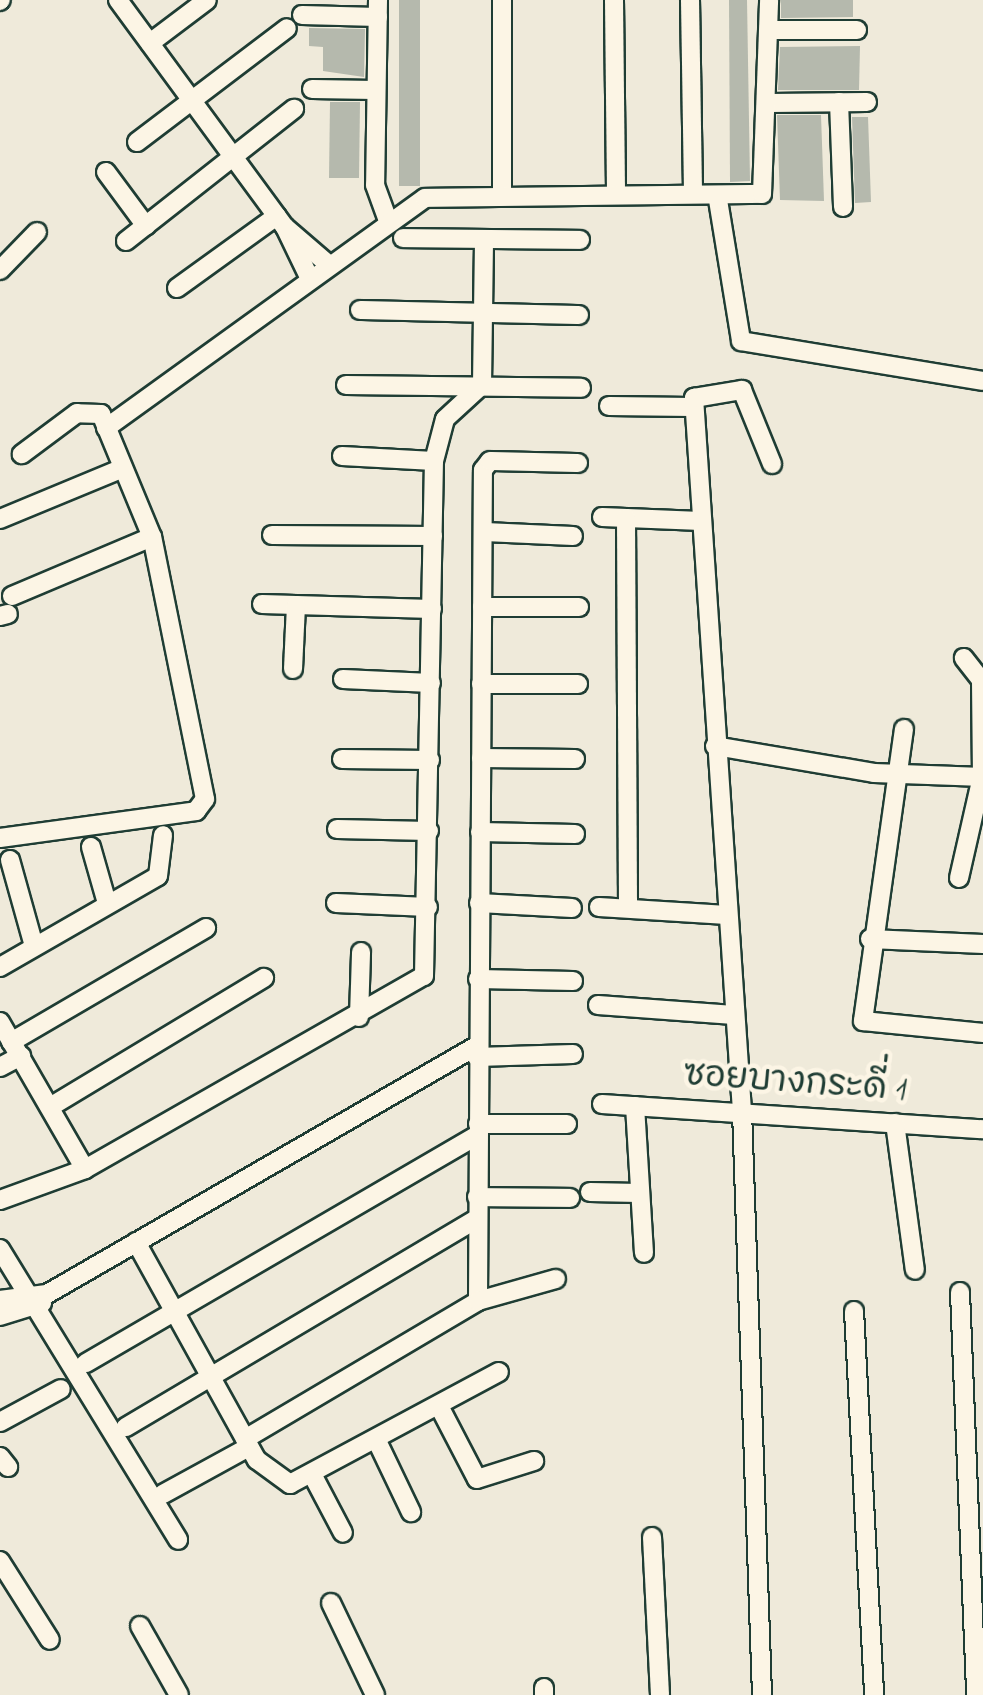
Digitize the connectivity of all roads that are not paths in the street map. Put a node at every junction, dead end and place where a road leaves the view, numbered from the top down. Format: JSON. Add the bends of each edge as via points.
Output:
{"nodes":[{"id":1,"x":118,"y":0,"type":"edge"},
{"id":2,"x":207,"y":0,"type":"edge"},
{"id":3,"x":502,"y":0,"type":"edge"},
{"id":4,"x":614,"y":0,"type":"edge"},
{"id":5,"x":690,"y":0,"type":"edge"},
{"id":6,"x":769,"y":0,"type":"edge"},
{"id":7,"x":378,"y":8,"type":"edge"},
{"id":8,"x":769,"y":30,"type":"junction"},
{"id":9,"x":857,"y":30,"type":"dead end"},
{"id":10,"x":150,"y":44,"type":"junction"},
{"id":11,"x":312,"y":88,"type":"dead end"},
{"id":12,"x":375,"y":90,"type":"junction"},
{"id":13,"x":192,"y":100,"type":"junction"},
{"id":14,"x":839,"y":102,"type":"junction"},
{"id":15,"x":867,"y":102,"type":"dead end"},
{"id":16,"x":770,"y":103,"type":"junction"},
{"id":17,"x":294,"y":108,"type":"dead end"},
{"id":18,"x":137,"y":142,"type":"dead end"},
{"id":19,"x":236,"y":160,"type":"junction"},
{"id":20,"x":106,"y":172,"type":"dead end"},
{"id":21,"x":502,"y":190,"type":"junction"},
{"id":22,"x":616,"y":191,"type":"junction"},
{"id":23,"x":693,"y":192,"type":"junction"},
{"id":24,"x":718,"y":200,"type":"junction"},
{"id":25,"x":843,"y":208,"type":"dead end"},
{"id":26,"x":387,"y":218,"type":"junction"},
{"id":27,"x":281,"y":222,"type":"junction"},
{"id":28,"x":146,"y":226,"type":"junction"},
{"id":29,"x":37,"y":232,"type":"dead end"},
{"id":30,"x":402,"y":238,"type":"dead end"},
{"id":31,"x":484,"y":240,"type":"junction"},
{"id":32,"x":580,"y":240,"type":"dead end"},
{"id":33,"x":126,"y":242,"type":"dead end"},
{"id":34,"x":328,"y":266,"type":"junction"},
{"id":35,"x":0,"y":270,"type":"edge"},
{"id":36,"x":310,"y":279,"type":"junction"},
{"id":37,"x":177,"y":288,"type":"dead end"},
{"id":38,"x":360,"y":310,"type":"dead end"},
{"id":39,"x":482,"y":312,"type":"junction"},
{"id":40,"x":579,"y":315,"type":"dead end"},
{"id":41,"x":983,"y":381,"type":"edge"},
{"id":42,"x":346,"y":385,"type":"dead end"},
{"id":43,"x":482,"y":385,"type":"junction"},
{"id":44,"x":581,"y":388,"type":"dead end"},
{"id":45,"x":609,"y":406,"type":"dead end"},
{"id":46,"x":692,"y":407,"type":"junction"},
{"id":47,"x":106,"y":428,"type":"junction"},
{"id":48,"x":22,"y":454,"type":"dead end"},
{"id":49,"x":342,"y":456,"type":"dead end"},
{"id":50,"x":434,"y":461,"type":"junction"},
{"id":51,"x":578,"y":463,"type":"dead end"},
{"id":52,"x":772,"y":464,"type":"dead end"},
{"id":53,"x":124,"y":468,"type":"junction"},
{"id":54,"x":602,"y":517,"type":"dead end"},
{"id":55,"x":626,"y":518,"type":"junction"},
{"id":56,"x":0,"y":520,"type":"edge"},
{"id":57,"x":701,"y":521,"type":"junction"},
{"id":58,"x":484,"y":532,"type":"junction"},
{"id":59,"x":272,"y":534,"type":"dead end"},
{"id":60,"x":152,"y":536,"type":"junction"},
{"id":61,"x":433,"y":536,"type":"junction"},
{"id":62,"x":572,"y":536,"type":"dead end"},
{"id":63,"x":262,"y":604,"type":"dead end"},
{"id":64,"x":296,"y":605,"type":"junction"},
{"id":65,"x":482,"y":607,"type":"junction"},
{"id":66,"x":580,"y":607,"type":"dead end"},
{"id":67,"x":432,"y":608,"type":"junction"},
{"id":68,"x":6,"y":609,"type":"edge"},
{"id":69,"x":964,"y":658,"type":"dead end"},
{"id":70,"x":293,"y":669,"type":"dead end"},
{"id":71,"x":343,"y":679,"type":"dead end"},
{"id":72,"x":431,"y":682,"type":"junction"},
{"id":73,"x":481,"y":684,"type":"junction"},
{"id":74,"x":578,"y":684,"type":"dead end"},
{"id":75,"x":904,"y":729,"type":"dead end"},
{"id":76,"x":715,"y":746,"type":"junction"},
{"id":77,"x":480,"y":758,"type":"junction"},
{"id":78,"x":342,"y":759,"type":"dead end"},
{"id":79,"x":575,"y":759,"type":"dead end"},
{"id":80,"x":430,"y":760,"type":"junction"},
{"id":81,"x":896,"y":774,"type":"junction"},
{"id":82,"x":983,"y":777,"type":"edge"},
{"id":83,"x":337,"y":829,"type":"dead end"},
{"id":84,"x":430,"y":831,"type":"junction"},
{"id":85,"x":480,"y":832,"type":"junction"},
{"id":86,"x":575,"y":834,"type":"dead end"},
{"id":87,"x":163,"y":835,"type":"dead end"},
{"id":88,"x":0,"y":838,"type":"edge"},
{"id":89,"x":92,"y":847,"type":"dead end"},
{"id":90,"x":10,"y":860,"type":"dead end"},
{"id":91,"x":959,"y":878,"type":"dead end"},
{"id":92,"x":107,"y":903,"type":"junction"},
{"id":93,"x":336,"y":903,"type":"dead end"},
{"id":94,"x":479,"y":903,"type":"junction"},
{"id":95,"x":428,"y":906,"type":"junction"},
{"id":96,"x":600,"y":907,"type":"dead end"},
{"id":97,"x":572,"y":908,"type":"dead end"},
{"id":98,"x":628,"y":908,"type":"junction"},
{"id":99,"x":727,"y":914,"type":"junction"},
{"id":100,"x":206,"y":928,"type":"dead end"},
{"id":101,"x":870,"y":939,"type":"junction"},
{"id":102,"x":983,"y":944,"type":"edge"},
{"id":103,"x":34,"y":946,"type":"junction"},
{"id":104,"x":361,"y":952,"type":"dead end"},
{"id":105,"x":0,"y":967,"type":"edge"},
{"id":106,"x":264,"y":978,"type":"dead end"},
{"id":107,"x":478,"y":979,"type":"junction"},
{"id":108,"x":573,"y":981,"type":"dead end"},
{"id":109,"x":598,"y":1006,"type":"dead end"},
{"id":110,"x":734,"y":1014,"type":"junction"},
{"id":111,"x":359,"y":1016,"type":"junction"},
{"id":112,"x":0,"y":1022,"type":"edge"},
{"id":113,"x":983,"y":1032,"type":"edge"},
{"id":114,"x":16,"y":1050,"type":"junction"},
{"id":115,"x":477,"y":1051,"type":"junction"},
{"id":116,"x":573,"y":1054,"type":"dead end"},
{"id":117,"x":0,"y":1067,"type":"edge"},
{"id":118,"x":602,"y":1104,"type":"dead end"},
{"id":119,"x":635,"y":1106,"type":"junction"},
{"id":120,"x":50,"y":1107,"type":"junction"},
{"id":121,"x":742,"y":1111,"type":"junction"},
{"id":122,"x":567,"y":1124,"type":"dead end"},
{"id":123,"x":895,"y":1124,"type":"junction"},
{"id":124,"x":478,"y":1129,"type":"junction"},
{"id":125,"x":983,"y":1130,"type":"edge"},
{"id":126,"x":85,"y":1169,"type":"junction"},
{"id":127,"x":590,"y":1192,"type":"dead end"},
{"id":128,"x":639,"y":1193,"type":"junction"},
{"id":129,"x":477,"y":1197,"type":"junction"},
{"id":130,"x":570,"y":1198,"type":"dead end"},
{"id":131,"x":0,"y":1200,"type":"edge"},
{"id":132,"x":477,"y":1219,"type":"junction"},
{"id":133,"x":136,"y":1242,"type":"junction"},
{"id":134,"x":0,"y":1249,"type":"edge"},
{"id":135,"x":644,"y":1253,"type":"dead end"},
{"id":136,"x":915,"y":1270,"type":"dead end"},
{"id":137,"x":556,"y":1279,"type":"dead end"},
{"id":138,"x":960,"y":1292,"type":"dead end"},
{"id":139,"x":0,"y":1300,"type":"edge"},
{"id":140,"x":39,"y":1301,"type":"junction"},
{"id":141,"x":478,"y":1301,"type":"junction"},
{"id":142,"x":174,"y":1310,"type":"junction"},
{"id":143,"x":854,"y":1311,"type":"dead end"},
{"id":144,"x":0,"y":1316,"type":"edge"},
{"id":145,"x":86,"y":1364,"type":"dead end"},
{"id":146,"x":499,"y":1372,"type":"dead end"},
{"id":147,"x":210,"y":1376,"type":"junction"},
{"id":148,"x":61,"y":1388,"type":"dead end"},
{"id":149,"x":438,"y":1406,"type":"junction"},
{"id":150,"x":0,"y":1422,"type":"edge"},
{"id":151,"x":126,"y":1427,"type":"dead end"},
{"id":152,"x":377,"y":1441,"type":"junction"},
{"id":153,"x":247,"y":1443,"type":"junction"},
{"id":154,"x":534,"y":1461,"type":"dead end"},
{"id":155,"x":314,"y":1476,"type":"junction"},
{"id":156,"x":163,"y":1494,"type":"dead end"},
{"id":157,"x":410,"y":1512,"type":"dead end"},
{"id":158,"x":343,"y":1533,"type":"dead end"},
{"id":159,"x":652,"y":1537,"type":"dead end"},
{"id":160,"x":178,"y":1540,"type":"dead end"},
{"id":161,"x":0,"y":1561,"type":"edge"},
{"id":162,"x":331,"y":1603,"type":"dead end"},
{"id":163,"x":140,"y":1626,"type":"dead end"},
{"id":164,"x":50,"y":1640,"type":"dead end"},
{"id":165,"x":179,"y":1695,"type":"edge"},
{"id":166,"x":375,"y":1695,"type":"edge"},
{"id":167,"x":660,"y":1695,"type":"edge"},
{"id":168,"x":762,"y":1695,"type":"edge"},
{"id":169,"x":874,"y":1695,"type":"edge"},
{"id":170,"x":976,"y":1695,"type":"edge"}],
"edges":[{"from":1,"to":10,"type":"street"},
{"from":2,"to":10,"type":"street"},
{"from":3,"to":21,"type":"street"},
{"from":4,"to":22,"type":"street"},
{"from":5,"to":23,"type":"street"},
{"from":6,"to":8,"type":"street"},
{"from":7,"to":12,"type":"street"},
{"from":7,"to":13,"type":"street","via":[[294,22]]},
{"from":8,"to":9,"type":"street"},
{"from":8,"to":16,"type":"street"},
{"from":10,"to":13,"type":"street"},
{"from":11,"to":12,"type":"street"},
{"from":12,"to":26,"type":"street","via":[[375,185]]},
{"from":13,"to":18,"type":"street"},
{"from":13,"to":19,"type":"street"},
{"from":14,"to":15,"type":"street"},
{"from":14,"to":16,"type":"street"},
{"from":14,"to":25,"type":"street"},
{"from":16,"to":24,"type":"street","via":[[766,190]]},
{"from":17,"to":19,"type":"street"},
{"from":19,"to":27,"type":"street"},
{"from":19,"to":28,"type":"street"},
{"from":20,"to":28,"type":"street"},
{"from":21,"to":22,"type":"street"},
{"from":21,"to":26,"type":"street","via":[[424,198]]},
{"from":22,"to":23,"type":"street"},
{"from":23,"to":24,"type":"street"},
{"from":24,"to":41,"type":"street","via":[[741,341],[764,352]]},
{"from":26,"to":34,"type":"street"},
{"from":27,"to":34,"type":"street"},
{"from":27,"to":36,"type":"street"},
{"from":27,"to":37,"type":"street"},
{"from":28,"to":33,"type":"street"},
{"from":29,"to":35,"type":"street"},
{"from":30,"to":31,"type":"street"},
{"from":31,"to":32,"type":"street"},
{"from":31,"to":39,"type":"street"},
{"from":34,"to":36,"type":"street"},
{"from":36,"to":47,"type":"street"},
{"from":38,"to":39,"type":"street"},
{"from":39,"to":40,"type":"street"},
{"from":39,"to":43,"type":"street"},
{"from":42,"to":43,"type":"street"},
{"from":43,"to":44,"type":"street"},
{"from":43,"to":50,"type":"street","via":[[445,419]]},
{"from":45,"to":46,"type":"street"},
{"from":46,"to":52,"type":"street","via":[[699,396],[742,390]]},
{"from":46,"to":57,"type":"street"},
{"from":47,"to":48,"type":"street","via":[[87,408]]},
{"from":47,"to":53,"type":"street"},
{"from":49,"to":50,"type":"street"},
{"from":50,"to":61,"type":"street"},
{"from":51,"to":58,"type":"street","via":[[487,463]]},
{"from":53,"to":56,"type":"street"},
{"from":53,"to":60,"type":"street"},
{"from":54,"to":55,"type":"street"},
{"from":55,"to":57,"type":"street"},
{"from":55,"to":98,"type":"street"},
{"from":57,"to":76,"type":"street"},
{"from":58,"to":62,"type":"street"},
{"from":58,"to":65,"type":"street"},
{"from":59,"to":61,"type":"street"},
{"from":60,"to":68,"type":"street"},
{"from":60,"to":88,"type":"street","via":[[204,803]]},
{"from":61,"to":67,"type":"street"},
{"from":63,"to":64,"type":"street"},
{"from":64,"to":67,"type":"street"},
{"from":64,"to":70,"type":"street"},
{"from":65,"to":66,"type":"street"},
{"from":65,"to":73,"type":"street"},
{"from":67,"to":72,"type":"street"},
{"from":69,"to":82,"type":"street","via":[[981,680]]},
{"from":71,"to":72,"type":"street"},
{"from":72,"to":80,"type":"street"},
{"from":73,"to":74,"type":"street"},
{"from":73,"to":77,"type":"street"},
{"from":75,"to":81,"type":"street"},
{"from":76,"to":81,"type":"street"},
{"from":76,"to":99,"type":"street"},
{"from":77,"to":79,"type":"street"},
{"from":77,"to":85,"type":"street"},
{"from":78,"to":80,"type":"street"},
{"from":80,"to":84,"type":"street"},
{"from":81,"to":82,"type":"street"},
{"from":81,"to":101,"type":"street"},
{"from":82,"to":91,"type":"street"},
{"from":83,"to":84,"type":"street"},
{"from":84,"to":95,"type":"street"},
{"from":85,"to":86,"type":"street"},
{"from":85,"to":94,"type":"street"},
{"from":87,"to":92,"type":"street","via":[[163,871]]},
{"from":89,"to":92,"type":"street"},
{"from":90,"to":103,"type":"street"},
{"from":92,"to":103,"type":"street"},
{"from":93,"to":95,"type":"street"},
{"from":94,"to":97,"type":"street"},
{"from":94,"to":107,"type":"street"},
{"from":95,"to":111,"type":"street","via":[[424,976]]},
{"from":96,"to":98,"type":"street"},
{"from":98,"to":99,"type":"street"},
{"from":99,"to":110,"type":"street"},
{"from":100,"to":114,"type":"street"},
{"from":101,"to":102,"type":"street"},
{"from":101,"to":113,"type":"street","via":[[863,1021]]},
{"from":103,"to":105,"type":"street"},
{"from":104,"to":111,"type":"street"},
{"from":106,"to":120,"type":"street"},
{"from":107,"to":108,"type":"street"},
{"from":107,"to":115,"type":"street"},
{"from":109,"to":110,"type":"street"},
{"from":110,"to":121,"type":"street"},
{"from":111,"to":126,"type":"street"},
{"from":112,"to":114,"type":"street"},
{"from":114,"to":117,"type":"street"},
{"from":114,"to":120,"type":"street"},
{"from":115,"to":116,"type":"street"},
{"from":115,"to":124,"type":"street"},
{"from":115,"to":133,"type":"street"},
{"from":118,"to":119,"type":"street","name":"ซอยบางกระดี่ 1"},
{"from":119,"to":121,"type":"street","name":"ซอยบางกระดี่ 1"},
{"from":119,"to":128,"type":"street"},
{"from":120,"to":126,"type":"street"},
{"from":121,"to":123,"type":"street","name":"ซอยบางกระดี่ 1"},
{"from":121,"to":168,"type":"street"},
{"from":122,"to":124,"type":"street"},
{"from":123,"to":125,"type":"street","name":"ซอยบางกระดี่ 1"},
{"from":123,"to":136,"type":"street"},
{"from":124,"to":129,"type":"street"},
{"from":124,"to":142,"type":"street"},
{"from":126,"to":131,"type":"street"},
{"from":127,"to":128,"type":"street"},
{"from":128,"to":135,"type":"street"},
{"from":129,"to":130,"type":"street"},
{"from":129,"to":132,"type":"street"},
{"from":132,"to":141,"type":"street"},
{"from":132,"to":147,"type":"street"},
{"from":133,"to":140,"type":"street"},
{"from":133,"to":142,"type":"street"},
{"from":134,"to":140,"type":"street"},
{"from":137,"to":141,"type":"street"},
{"from":138,"to":170,"type":"street"},
{"from":139,"to":140,"type":"street"},
{"from":140,"to":144,"type":"street"},
{"from":140,"to":160,"type":"street"},
{"from":141,"to":153,"type":"street"},
{"from":142,"to":145,"type":"street"},
{"from":142,"to":147,"type":"street"},
{"from":143,"to":169,"type":"street"},
{"from":146,"to":149,"type":"street"},
{"from":147,"to":151,"type":"street"},
{"from":147,"to":153,"type":"street"},
{"from":148,"to":150,"type":"street"},
{"from":149,"to":152,"type":"street"},
{"from":149,"to":154,"type":"street","via":[[477,1478]]},
{"from":152,"to":155,"type":"street"},
{"from":152,"to":157,"type":"street"},
{"from":153,"to":155,"type":"street","via":[[290,1484]]},
{"from":153,"to":156,"type":"street"},
{"from":155,"to":158,"type":"street"},
{"from":159,"to":167,"type":"street"},
{"from":161,"to":164,"type":"street"},
{"from":162,"to":166,"type":"street"},
{"from":163,"to":165,"type":"street"}]}
